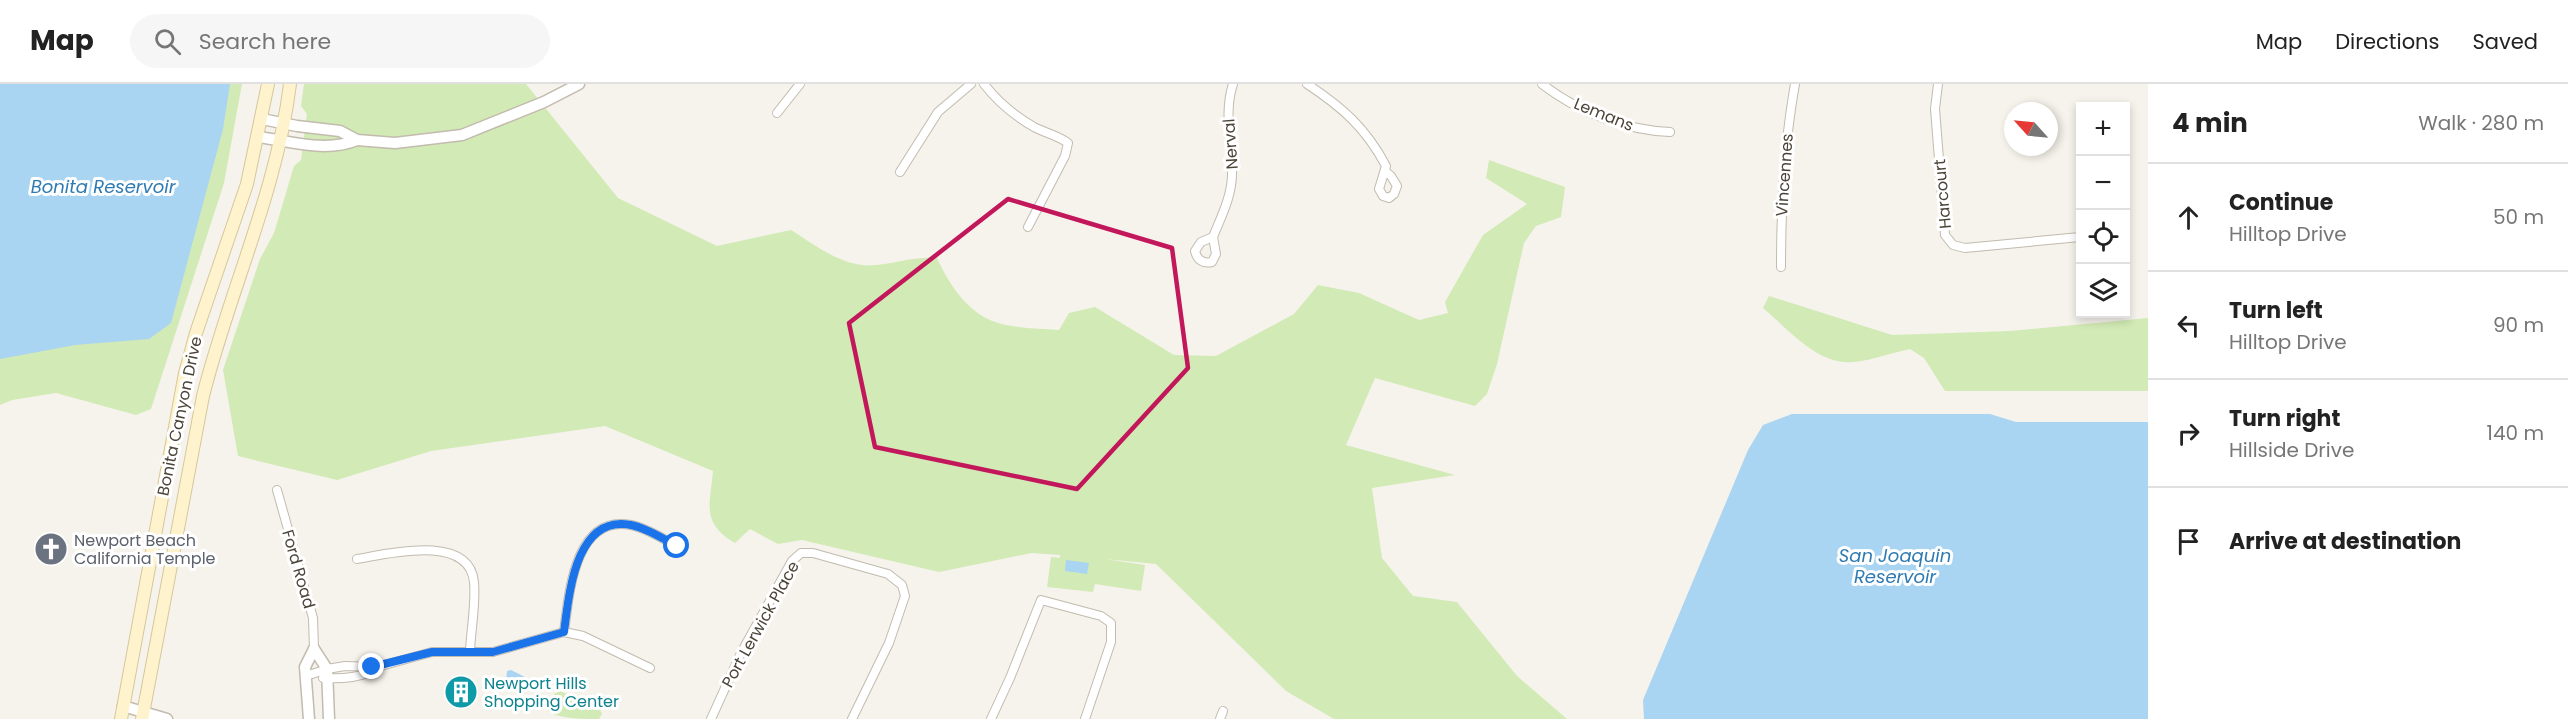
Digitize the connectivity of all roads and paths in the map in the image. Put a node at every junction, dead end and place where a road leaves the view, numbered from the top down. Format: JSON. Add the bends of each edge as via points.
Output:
{"nodes":[{"id":1,"x":268,"y":84,"type":"edge"},
{"id":2,"x":290,"y":84,"type":"edge"},
{"id":3,"x":579,"y":84,"type":"edge"},
{"id":4,"x":800,"y":84,"type":"edge"},
{"id":5,"x":971,"y":84,"type":"edge"},
{"id":6,"x":984,"y":84,"type":"edge"},
{"id":7,"x":1233,"y":84,"type":"edge"},
{"id":8,"x":1307,"y":84,"type":"edge"},
{"id":9,"x":1542,"y":84,"type":"edge"},
{"id":10,"x":1795,"y":84,"type":"edge"},
{"id":11,"x":1938,"y":84,"type":"edge"},
{"id":12,"x":777,"y":112,"type":"dead end"},
{"id":13,"x":262,"y":118,"type":"junction"},
{"id":14,"x":284,"y":123,"type":"junction"},
{"id":15,"x":1670,"y":132,"type":"dead end"},
{"id":16,"x":258,"y":137,"type":"junction"},
{"id":17,"x":280,"y":140,"type":"junction"},
{"id":18,"x":357,"y":140,"type":"junction"},
{"id":19,"x":1385,"y":171,"type":"dead end"},
{"id":20,"x":900,"y":172,"type":"dead end"},
{"id":21,"x":1028,"y":227,"type":"dead end"},
{"id":22,"x":1213,"y":237,"type":"dead end"},
{"id":23,"x":2076,"y":237,"type":"edge"},
{"id":24,"x":1781,"y":267,"type":"dead end"},
{"id":25,"x":277,"y":490,"type":"dead end"},
{"id":26,"x":677,"y":546,"type":"dead end"},
{"id":27,"x":357,"y":559,"type":"dead end"},
{"id":28,"x":564,"y":632,"type":"junction"},
{"id":29,"x":314,"y":649,"type":"junction"},
{"id":30,"x":470,"y":651,"type":"junction"},
{"id":31,"x":650,"y":668,"type":"dead end"},
{"id":32,"x":327,"y":673,"type":"junction"},
{"id":33,"x":306,"y":676,"type":"junction"},
{"id":34,"x":122,"y":713,"type":"edge"},
{"id":35,"x":143,"y":716,"type":"edge"},
{"id":36,"x":167,"y":719,"type":"edge"},
{"id":37,"x":309,"y":719,"type":"edge"},
{"id":38,"x":329,"y":719,"type":"edge"},
{"id":39,"x":711,"y":719,"type":"edge"},
{"id":40,"x":852,"y":719,"type":"edge"},
{"id":41,"x":991,"y":719,"type":"edge"},
{"id":42,"x":1085,"y":719,"type":"edge"}],
"edges":[{"from":1,"to":13,"type":"main road","name":"Bonita Canyon Drive"},
{"from":2,"to":14,"type":"main road","name":"Bonita Canyon Drive"},
{"from":3,"to":18,"type":"street","via":[[462,135],[395,143]]},
{"from":4,"to":12,"type":"street"},
{"from":5,"to":20,"type":"street","via":[[938,112]]},
{"from":6,"to":21,"type":"street","via":[[1035,128],[1068,143]]},
{"from":7,"to":22,"type":"street","name":"Nerval","via":[[1228,115],[1231,184]]},
{"from":8,"to":19,"type":"street","via":[[1360,125],[1386,165]]},
{"from":9,"to":15,"type":"street","name":"Lemans","via":[[1611,121],[1646,131]]},
{"from":10,"to":24,"type":"street","name":"Vincennes","via":[[1785,141]]},
{"from":11,"to":23,"type":"street","name":"Harcourt","via":[[1935,109],[1945,235],[1953,245],[1965,248]]},
{"from":13,"to":14,"type":"street"},
{"from":13,"to":16,"type":"main road","name":"Bonita Canyon Drive"},
{"from":14,"to":17,"type":"main road","name":"Bonita Canyon Drive"},
{"from":14,"to":18,"type":"street","via":[[340,131]]},
{"from":16,"to":17,"type":"street"},
{"from":16,"to":34,"type":"main road","name":"Bonita Canyon Drive","via":[[236,220],[196,333],[177,411]]},
{"from":17,"to":18,"type":"street","via":[[340,147]]},
{"from":17,"to":35,"type":"main road","name":"Bonita Canyon Drive","via":[[203,396]]},
{"from":25,"to":29,"type":"street","name":"Ford Road","via":[[313,618]]},
{"from":26,"to":28,"type":"street","via":[[631,525],[611,526],[591,537],[582,550],[571,584]]},
{"from":27,"to":30,"type":"street","via":[[424,549],[445,552],[464,562],[474,584]]},
{"from":28,"to":30,"type":"street","via":[[493,652]]},
{"from":28,"to":31,"type":"street","via":[[583,636]]},
{"from":29,"to":32,"type":"street"},
{"from":29,"to":33,"type":"street","name":"Ford Road","via":[[305,667]]},
{"from":30,"to":32,"type":"street","via":[[432,652],[383,665],[369,674],[338,679]]},
{"from":32,"to":33,"type":"street"},
{"from":32,"to":38,"type":"street"},
{"from":33,"to":37,"type":"street","name":"Ford Road"},
{"from":34,"to":35,"type":"street"},
{"from":35,"to":36,"type":"street"},
{"from":39,"to":40,"type":"street","name":"Port Lerwick Place","via":[[741,652],[792,561],[801,553],[861,566],[895,577],[902,585],[905,596],[889,643]]},
{"from":41,"to":42,"type":"street","via":[[1041,600],[1101,616],[1111,623],[1111,642]]}]}
